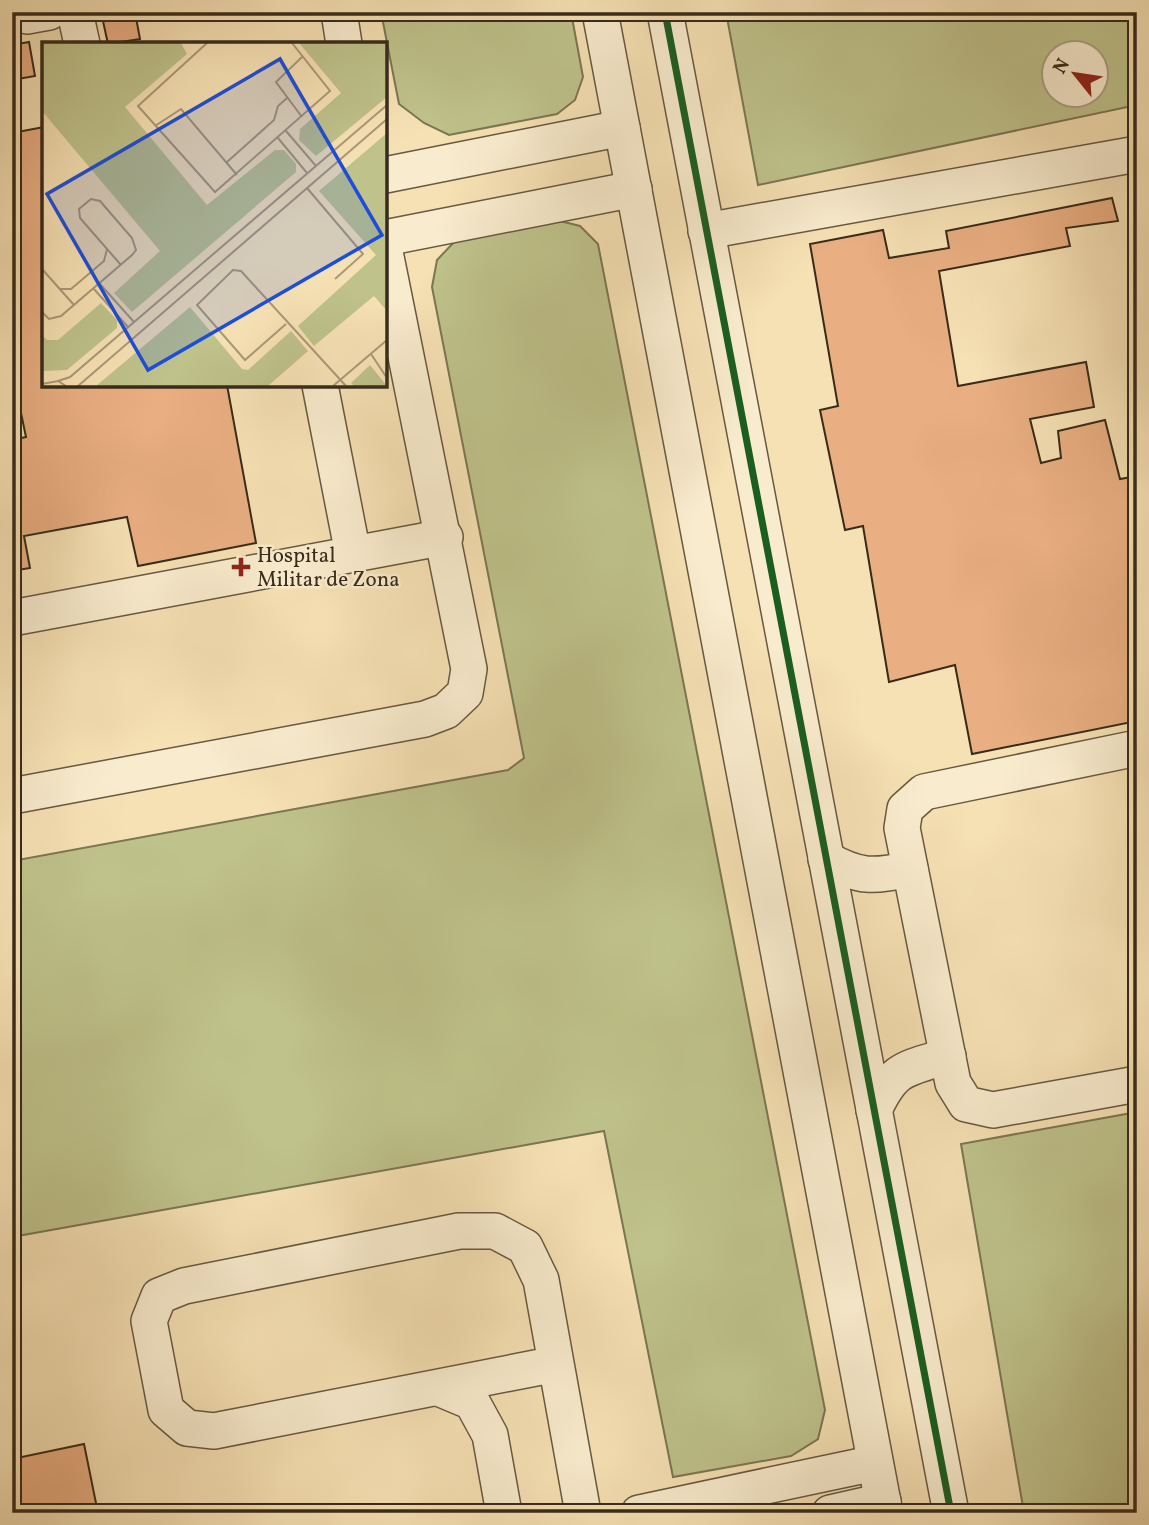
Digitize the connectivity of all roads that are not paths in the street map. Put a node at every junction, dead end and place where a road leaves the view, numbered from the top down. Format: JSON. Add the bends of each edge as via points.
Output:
{"nodes":[{"id":1,"x":75,"y":12,"type":"edge"},
{"id":2,"x":338,"y":12,"type":"edge"},
{"id":3,"x":600,"y":12,"type":"edge"},
{"id":4,"x":665,"y":12,"type":"edge"},
{"id":5,"x":82,"y":42,"type":"edge"},
{"id":6,"x":344,"y":42,"type":"edge"},
{"id":7,"x":622,"y":128,"type":"junction"},
{"id":8,"x":1137,"y":154,"type":"edge"},
{"id":9,"x":387,"y":175,"type":"edge"},
{"id":10,"x":634,"y":189,"type":"junction"},
{"id":11,"x":706,"y":231,"type":"junction"},
{"id":12,"x":387,"y":237,"type":"edge"},
{"id":13,"x":387,"y":262,"type":"edge"},
{"id":14,"x":320,"y":387,"type":"edge"},
{"id":15,"x":445,"y":537,"type":"junction"},
{"id":16,"x":353,"y":554,"type":"junction"},
{"id":17,"x":12,"y":618,"type":"edge"},
{"id":18,"x":1137,"y":748,"type":"edge"},
{"id":19,"x":12,"y":796,"type":"edge"},
{"id":20,"x":826,"y":859,"type":"junction"},
{"id":21,"x":910,"y":869,"type":"junction"},
{"id":22,"x":948,"y":1056,"type":"junction"},
{"id":23,"x":1137,"y":1083,"type":"edge"},
{"id":24,"x":874,"y":1110,"type":"junction"},
{"id":25,"x":556,"y":1364,"type":"junction"},
{"id":26,"x":442,"y":1389,"type":"junction"},
{"id":27,"x":875,"y":1463,"type":"junction"},
{"id":28,"x":884,"y":1507,"type":"edge"},
{"id":29,"x":504,"y":1513,"type":"edge"},
{"id":30,"x":583,"y":1513,"type":"edge"},
{"id":31,"x":639,"y":1513,"type":"edge"},
{"id":32,"x":830,"y":1513,"type":"edge"},
{"id":33,"x":951,"y":1513,"type":"edge"}],
"edges":[{"from":1,"to":5,"type":"street"},
{"from":2,"to":6,"type":"street"},
{"from":3,"to":7,"type":"street"},
{"from":4,"to":11,"type":"street"},
{"from":7,"to":9,"type":"street"},
{"from":7,"to":10,"type":"street"},
{"from":8,"to":11,"type":"street"},
{"from":10,"to":12,"type":"street"},
{"from":10,"to":27,"type":"street"},
{"from":11,"to":20,"type":"street"},
{"from":13,"to":15,"type":"street"},
{"from":14,"to":16,"type":"street"},
{"from":15,"to":16,"type":"street"},
{"from":15,"to":19,"type":"street","via":[[469,669],[466,693],[446,711],[425,719]]},
{"from":16,"to":17,"type":"street"},
{"from":18,"to":21,"type":"street","via":[[924,792],[905,809],[902,828]]},
{"from":20,"to":21,"type":"street","via":[[851,873],[878,876]]},
{"from":20,"to":24,"type":"street"},
{"from":21,"to":22,"type":"street"},
{"from":22,"to":23,"type":"street","via":[[953,1083],[966,1104],[993,1110]]},
{"from":22,"to":24,"type":"street","via":[[905,1069],[887,1083]]},
{"from":24,"to":33,"type":"street"},
{"from":25,"to":26,"type":"street"},
{"from":25,"to":26,"type":"street","via":[[541,1280],[526,1247],[495,1231],[458,1231],[184,1286],[159,1296],[149,1321],[166,1410],[187,1428],[214,1431]]},
{"from":25,"to":30,"type":"street"},
{"from":26,"to":29,"type":"street","via":[[472,1402],[490,1434]]},
{"from":27,"to":28,"type":"street"},
{"from":27,"to":31,"type":"street"},
{"from":28,"to":32,"type":"street"}]}
